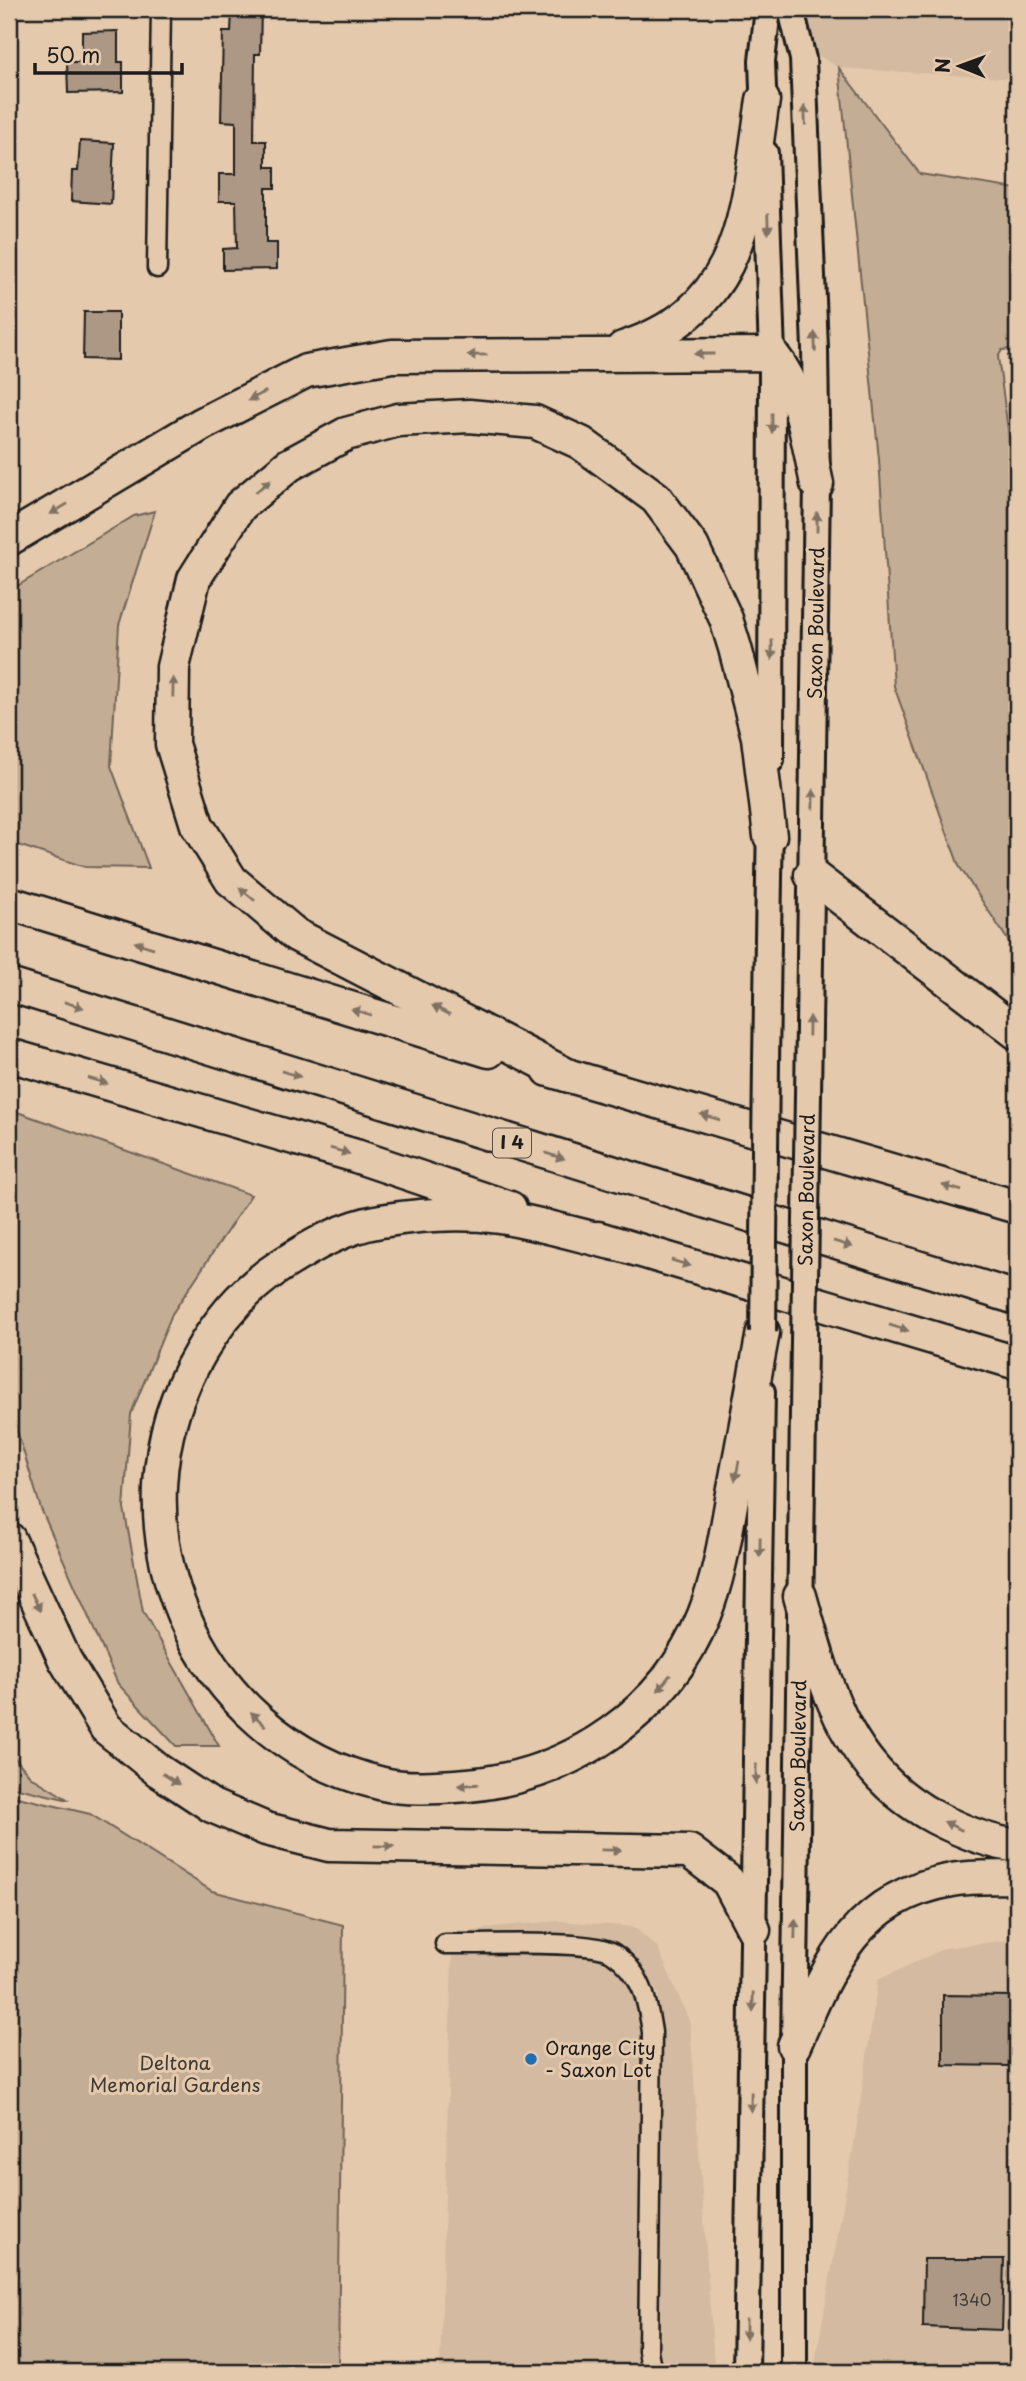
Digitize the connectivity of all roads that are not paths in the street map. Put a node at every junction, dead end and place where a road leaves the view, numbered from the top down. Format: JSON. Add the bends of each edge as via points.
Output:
{"nodes":[{"id":1,"x":161,"y":9,"type":"edge"},
{"id":2,"x":768,"y":9,"type":"edge"},
{"id":3,"x":791,"y":9,"type":"edge"},
{"id":4,"x":764,"y":100,"type":"junction"},
{"id":5,"x":157,"y":268,"type":"dead end"},
{"id":6,"x":606,"y":354,"type":"junction"},
{"id":7,"x":772,"y":354,"type":"junction"},
{"id":8,"x":817,"y":484,"type":"junction"},
{"id":9,"x":9,"y":539,"type":"edge"},
{"id":10,"x":770,"y":836,"type":"junction"},
{"id":11,"x":811,"y":875,"type":"junction"},
{"id":12,"x":9,"y":903,"type":"edge"},
{"id":13,"x":9,"y":985,"type":"edge"},
{"id":14,"x":1017,"y":1033,"type":"edge"},
{"id":15,"x":9,"y":1055,"type":"edge"},
{"id":16,"x":567,"y":1075,"type":"junction"},
{"id":17,"x":1017,"y":1207,"type":"edge"},
{"id":18,"x":616,"y":1244,"type":"junction"},
{"id":19,"x":1017,"y":1298,"type":"edge"},
{"id":20,"x":763,"y":1332,"type":"junction"},
{"id":21,"x":1017,"y":1363,"type":"edge"},
{"id":22,"x":9,"y":1539,"type":"edge"},
{"id":23,"x":800,"y":1596,"type":"junction"},
{"id":24,"x":1017,"y":1846,"type":"edge"},
{"id":25,"x":1017,"y":1877,"type":"edge"},
{"id":26,"x":754,"y":1930,"type":"junction"},
{"id":27,"x":445,"y":1944,"type":"dead end"},
{"id":28,"x":794,"y":2046,"type":"junction"},
{"id":29,"x":652,"y":2372,"type":"edge"},
{"id":30,"x":746,"y":2372,"type":"edge"},
{"id":31,"x":794,"y":2372,"type":"edge"}],
"edges":[{"from":1,"to":5,"type":"street"},
{"from":2,"to":4,"type":"main road","via":[[762,61]]},
{"from":8,"to":3,"type":"main road","name":"Saxon Boulevard","one_way":true,"via":[[803,59]]},
{"from":4,"to":6,"type":"highway","via":[[743,227],[727,271],[708,295],[674,324],[646,341]]},
{"from":4,"to":7,"type":"main road","one_way":true},
{"from":7,"to":6,"type":"highway","one_way":true},
{"from":6,"to":9,"type":"highway","one_way":true,"via":[[392,356],[306,371],[202,424]]},
{"from":7,"to":8,"type":"highway","via":[[789,374]]},
{"from":7,"to":10,"type":"main road","one_way":true},
{"from":11,"to":8,"type":"main road","name":"Saxon Boulevard","one_way":true},
{"from":16,"to":10,"type":"highway","one_way":true,"via":[[296,936],[231,880],[197,825],[172,744],[173,667],[194,579],[240,506],[289,465],[346,434],[398,420],[469,416],[535,422],[581,443],[656,498],[692,546],[735,648],[758,737]]},
{"from":10,"to":20,"type":"main road","bridge":true},
{"from":11,"to":14,"type":"highway"},
{"from":23,"to":11,"type":"main road","name":"Saxon Boulevard","one_way":true,"bridge":true},
{"from":16,"to":12,"type":"highway","one_way":true},
{"from":13,"to":19,"type":"highway","number":"I 4","one_way":true},
{"from":15,"to":18,"type":"highway","one_way":true,"via":[[356,1156]]},
{"from":17,"to":16,"type":"highway","one_way":true},
{"from":20,"to":18,"type":"highway","one_way":true,"via":[[721,1559],[705,1615],[664,1686],[627,1721],[583,1751],[540,1770],[497,1783],[460,1786],[388,1785],[349,1774],[289,1744],[262,1724],[213,1669],[192,1637],[165,1563],[159,1524],[165,1437],[175,1401],[213,1331],[239,1300],[278,1267],[342,1231],[379,1221],[498,1217]]},
{"from":18,"to":21,"type":"highway","one_way":true},
{"from":20,"to":26,"type":"main road","one_way":true},
{"from":22,"to":26,"type":"highway","one_way":true,"via":[[65,1660],[106,1728],[212,1806],[265,1829],[329,1845],[689,1851],[727,1881]]},
{"from":24,"to":23,"type":"highway","one_way":true,"via":[[995,1843],[930,1815],[896,1793],[869,1764],[843,1726],[825,1686]]},
{"from":28,"to":23,"type":"main road","name":"Saxon Boulevard","one_way":true},
{"from":25,"to":28,"type":"highway","via":[[936,1883],[901,1895],[879,1909],[838,1952],[824,1974]]},
{"from":26,"to":30,"type":"main road","one_way":true},
{"from":27,"to":29,"type":"street","via":[[610,1950],[632,1969],[647,1995],[652,2032],[648,2351]]},
{"from":28,"to":31,"type":"main road","name":"Saxon Boulevard"}]}
